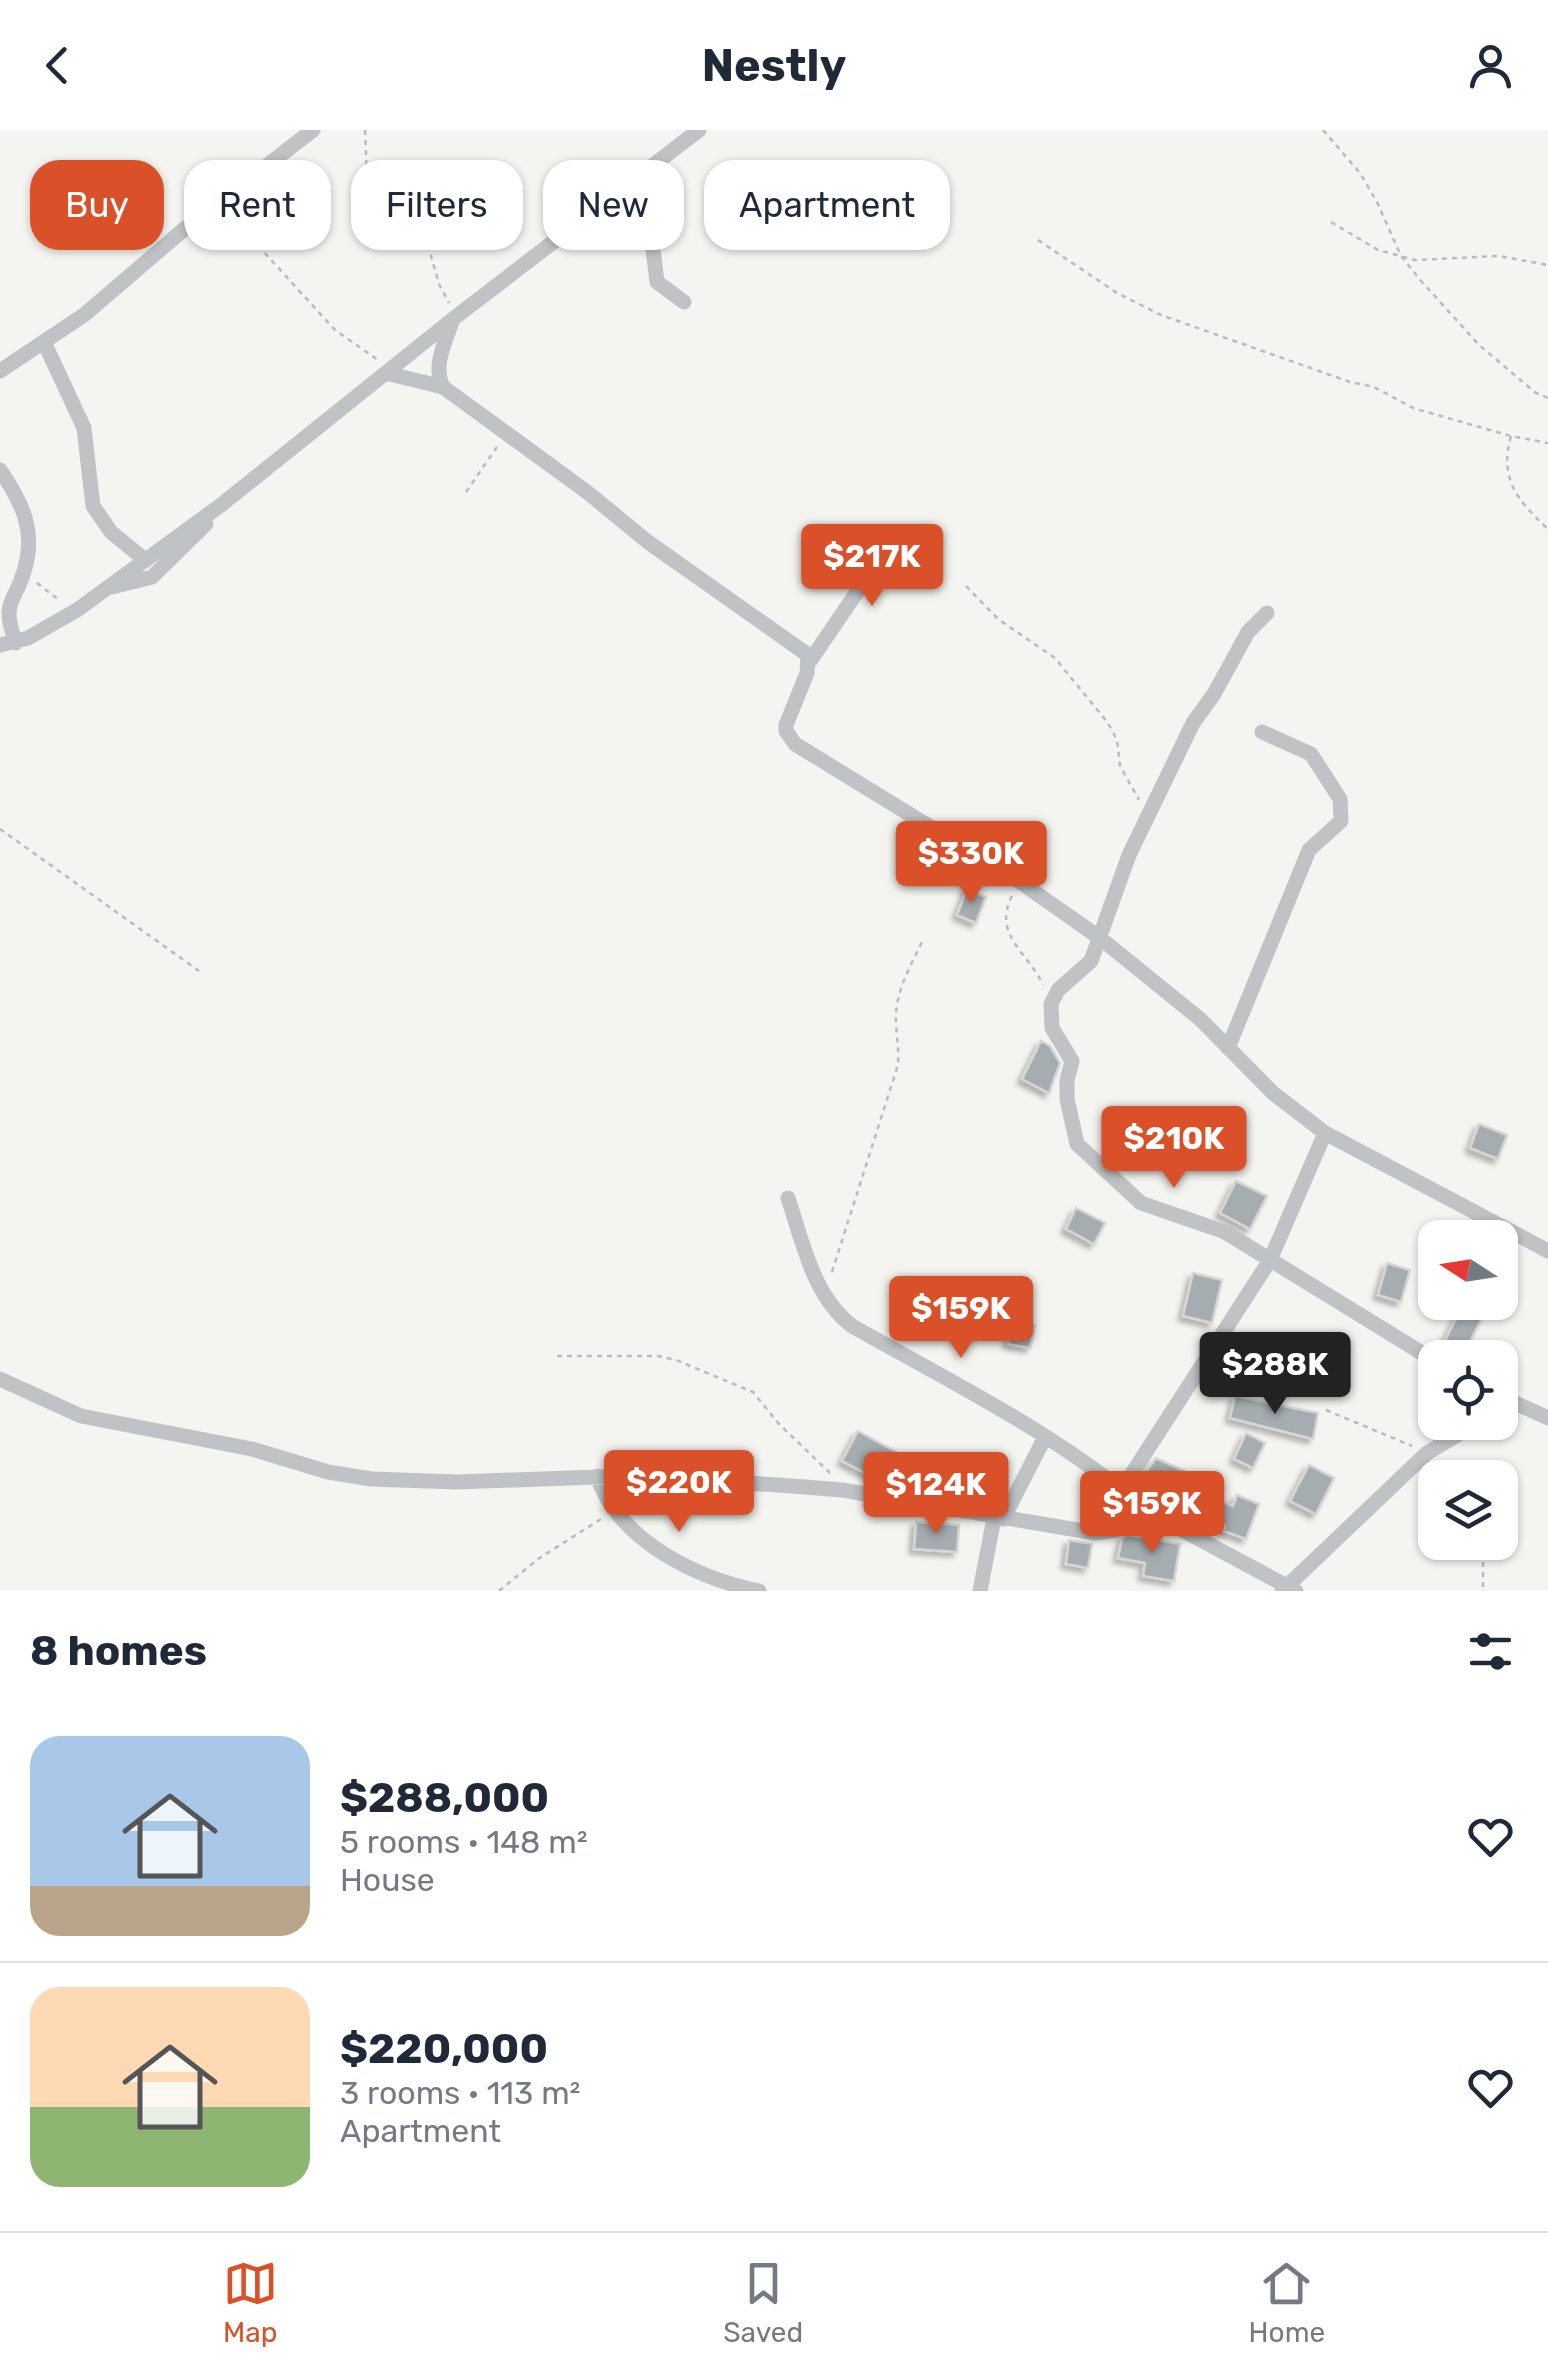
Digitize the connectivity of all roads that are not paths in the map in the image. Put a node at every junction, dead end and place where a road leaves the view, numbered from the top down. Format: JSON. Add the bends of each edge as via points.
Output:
{"nodes":[{"id":1,"x":313,"y":130,"type":"edge"},
{"id":2,"x":686,"y":130,"type":"edge"},
{"id":3,"x":700,"y":130,"type":"edge"},
{"id":4,"x":671,"y":150,"type":"junction"},
{"id":5,"x":658,"y":160,"type":"edge"},
{"id":6,"x":543,"y":248,"type":"edge"},
{"id":7,"x":653,"y":250,"type":"edge"},
{"id":8,"x":684,"y":302,"type":"dead end"},
{"id":9,"x":452,"y":319,"type":"junction"},
{"id":10,"x":44,"y":342,"type":"junction"},
{"id":11,"x":0,"y":371,"type":"edge"},
{"id":12,"x":389,"y":371,"type":"junction"},
{"id":13,"x":443,"y":387,"type":"junction"},
{"id":14,"x":0,"y":470,"type":"edge"},
{"id":15,"x":221,"y":505,"type":"junction"},
{"id":16,"x":898,"y":532,"type":"dead end"},
{"id":17,"x":145,"y":560,"type":"junction"},
{"id":18,"x":107,"y":588,"type":"junction"},
{"id":19,"x":1267,"y":614,"type":"dead end"},
{"id":20,"x":8,"y":644,"type":"edge"},
{"id":21,"x":810,"y":661,"type":"junction"},
{"id":22,"x":1262,"y":732,"type":"dead end"},
{"id":23,"x":1100,"y":938,"type":"junction"},
{"id":24,"x":1228,"y":1048,"type":"junction"},
{"id":25,"x":1325,"y":1132,"type":"junction"},
{"id":26,"x":788,"y":1198,"type":"dead end"},
{"id":27,"x":1548,"y":1251,"type":"edge"},
{"id":28,"x":1270,"y":1260,"type":"junction"},
{"id":29,"x":1418,"y":1351,"type":"edge"},
{"id":30,"x":0,"y":1379,"type":"edge"},
{"id":31,"x":1518,"y":1407,"type":"edge"},
{"id":32,"x":1523,"y":1410,"type":"junction"},
{"id":33,"x":1518,"y":1411,"type":"edge"},
{"id":34,"x":1548,"y":1418,"type":"edge"},
{"id":35,"x":1045,"y":1437,"type":"junction"},
{"id":36,"x":1450,"y":1440,"type":"edge"},
{"id":37,"x":597,"y":1476,"type":"junction"},
{"id":38,"x":1122,"y":1489,"type":"junction"},
{"id":39,"x":1147,"y":1511,"type":"junction"},
{"id":40,"x":999,"y":1519,"type":"junction"},
{"id":41,"x":1289,"y":1589,"type":"edge"},
{"id":42,"x":759,"y":1591,"type":"edge"},
{"id":43,"x":980,"y":1591,"type":"edge"}],
"edges":[{"from":1,"to":10,"type":"street"},
{"from":2,"to":4,"type":"street"},
{"from":3,"to":4,"type":"street"},
{"from":4,"to":5,"type":"street"},
{"from":6,"to":9,"type":"street"},
{"from":7,"to":8,"type":"street","via":[[657,282]]},
{"from":9,"to":12,"type":"street"},
{"from":9,"to":13,"type":"street","via":[[439,362]]},
{"from":10,"to":11,"type":"street"},
{"from":10,"to":17,"type":"street","via":[[84,428],[93,506],[110,532]]},
{"from":12,"to":13,"type":"street"},
{"from":12,"to":15,"type":"street"},
{"from":13,"to":21,"type":"street"},
{"from":14,"to":20,"type":"street","via":[[26,517],[29,545],[6,608]]},
{"from":15,"to":17,"type":"street"},
{"from":15,"to":18,"type":"street","via":[[159,572]]},
{"from":16,"to":21,"type":"street"},
{"from":17,"to":18,"type":"street"},
{"from":18,"to":20,"type":"street"},
{"from":19,"to":23,"type":"street","via":[[1248,632],[1193,724]]},
{"from":21,"to":23,"type":"street","via":[[786,724],[794,744]]},
{"from":22,"to":24,"type":"street","via":[[1316,759],[1343,812],[1336,829],[1310,850]]},
{"from":23,"to":24,"type":"street"},
{"from":23,"to":28,"type":"street","via":[[1087,966],[1051,1004],[1052,1028],[1072,1060],[1067,1098],[1079,1148],[1142,1202],[1206,1224]]},
{"from":24,"to":25,"type":"street","via":[[1273,1094]]},
{"from":25,"to":27,"type":"street"},
{"from":25,"to":28,"type":"street"},
{"from":26,"to":35,"type":"street","via":[[810,1269],[836,1314]]},
{"from":28,"to":29,"type":"street"},
{"from":28,"to":38,"type":"street"},
{"from":30,"to":37,"type":"street","via":[[81,1416],[252,1448],[371,1479]]},
{"from":31,"to":32,"type":"street"},
{"from":32,"to":33,"type":"street"},
{"from":32,"to":34,"type":"street"},
{"from":35,"to":38,"type":"street"},
{"from":35,"to":40,"type":"street"},
{"from":36,"to":41,"type":"street"},
{"from":37,"to":40,"type":"street","via":[[842,1490]]},
{"from":37,"to":42,"type":"street","via":[[616,1511],[672,1559]]},
{"from":38,"to":39,"type":"street"},
{"from":39,"to":40,"type":"street","via":[[1116,1530],[1095,1533]]},
{"from":39,"to":41,"type":"street"},
{"from":40,"to":43,"type":"street"}]}
